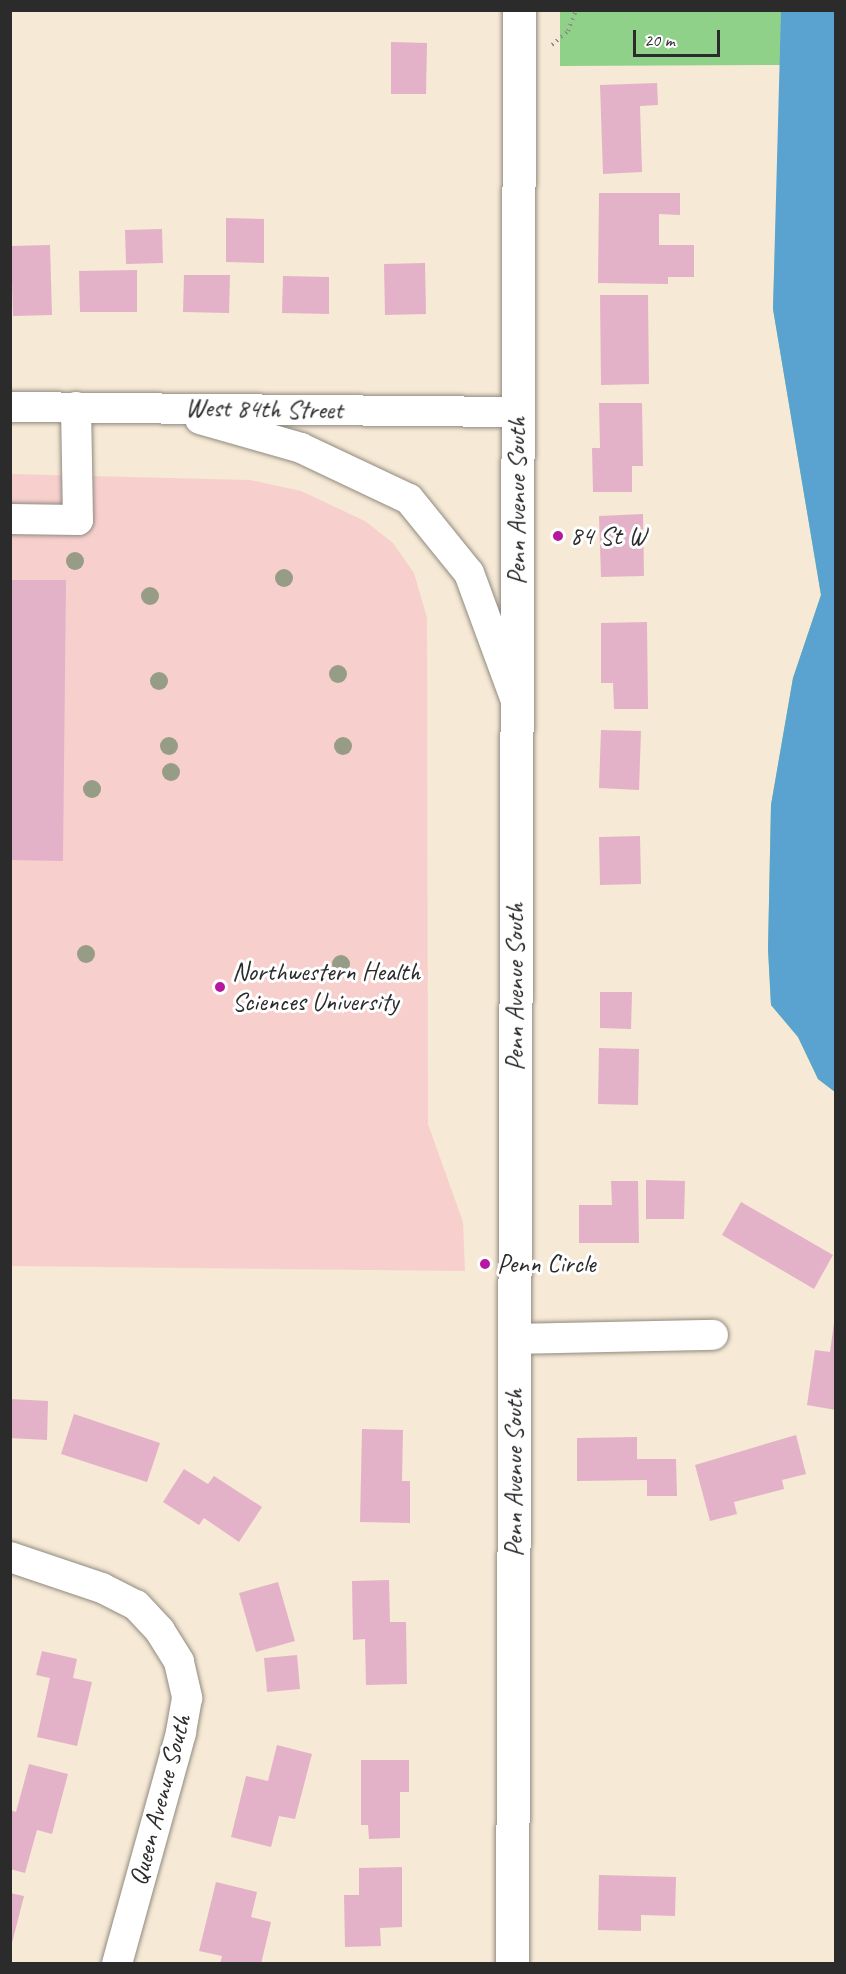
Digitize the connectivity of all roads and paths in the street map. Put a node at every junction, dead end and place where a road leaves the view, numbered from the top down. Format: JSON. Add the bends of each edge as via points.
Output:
{"nodes":[{"id":1,"x":519,"y":10,"type":"edge"},
{"id":2,"x":576,"y":10,"type":"edge"},
{"id":3,"x":552,"y":45,"type":"dead end"},
{"id":4,"x":10,"y":407,"type":"edge"},
{"id":5,"x":76,"y":408,"type":"junction"},
{"id":6,"x":165,"y":408,"type":"junction"},
{"id":7,"x":518,"y":412,"type":"junction"},
{"id":8,"x":10,"y":519,"type":"edge"},
{"id":9,"x":516,"y":703,"type":"junction"},
{"id":10,"x":712,"y":1335,"type":"dead end"},
{"id":11,"x":514,"y":1339,"type":"junction"},
{"id":12,"x":10,"y":1557,"type":"edge"},
{"id":13,"x":117,"y":1964,"type":"edge"},
{"id":14,"x":512,"y":1964,"type":"edge"}],
"edges":[{"from":1,"to":7,"type":"main road","name":"Penn Avenue South"},
{"from":2,"to":3,"type":"path","via":[[568,32]]},
{"from":4,"to":5,"type":"street","name":"West 84th Street"},
{"from":5,"to":6,"type":"street","name":"West 84th Street"},
{"from":5,"to":8,"type":"street","via":[[78,519]]},
{"from":6,"to":7,"type":"street","name":"West 84th Street"},
{"from":6,"to":9,"type":"street","via":[[301,448],[409,499],[469,573]]},
{"from":7,"to":9,"type":"main road","name":"Penn Avenue South"},
{"from":9,"to":11,"type":"main road","name":"Penn Avenue South"},
{"from":10,"to":11,"type":"street"},
{"from":11,"to":14,"type":"main road","name":"Penn Avenue South"},
{"from":12,"to":13,"type":"street","name":"Queen Avenue South","via":[[102,1588],[136,1605],[160,1630],[179,1662],[187,1698],[181,1733]]}]}
